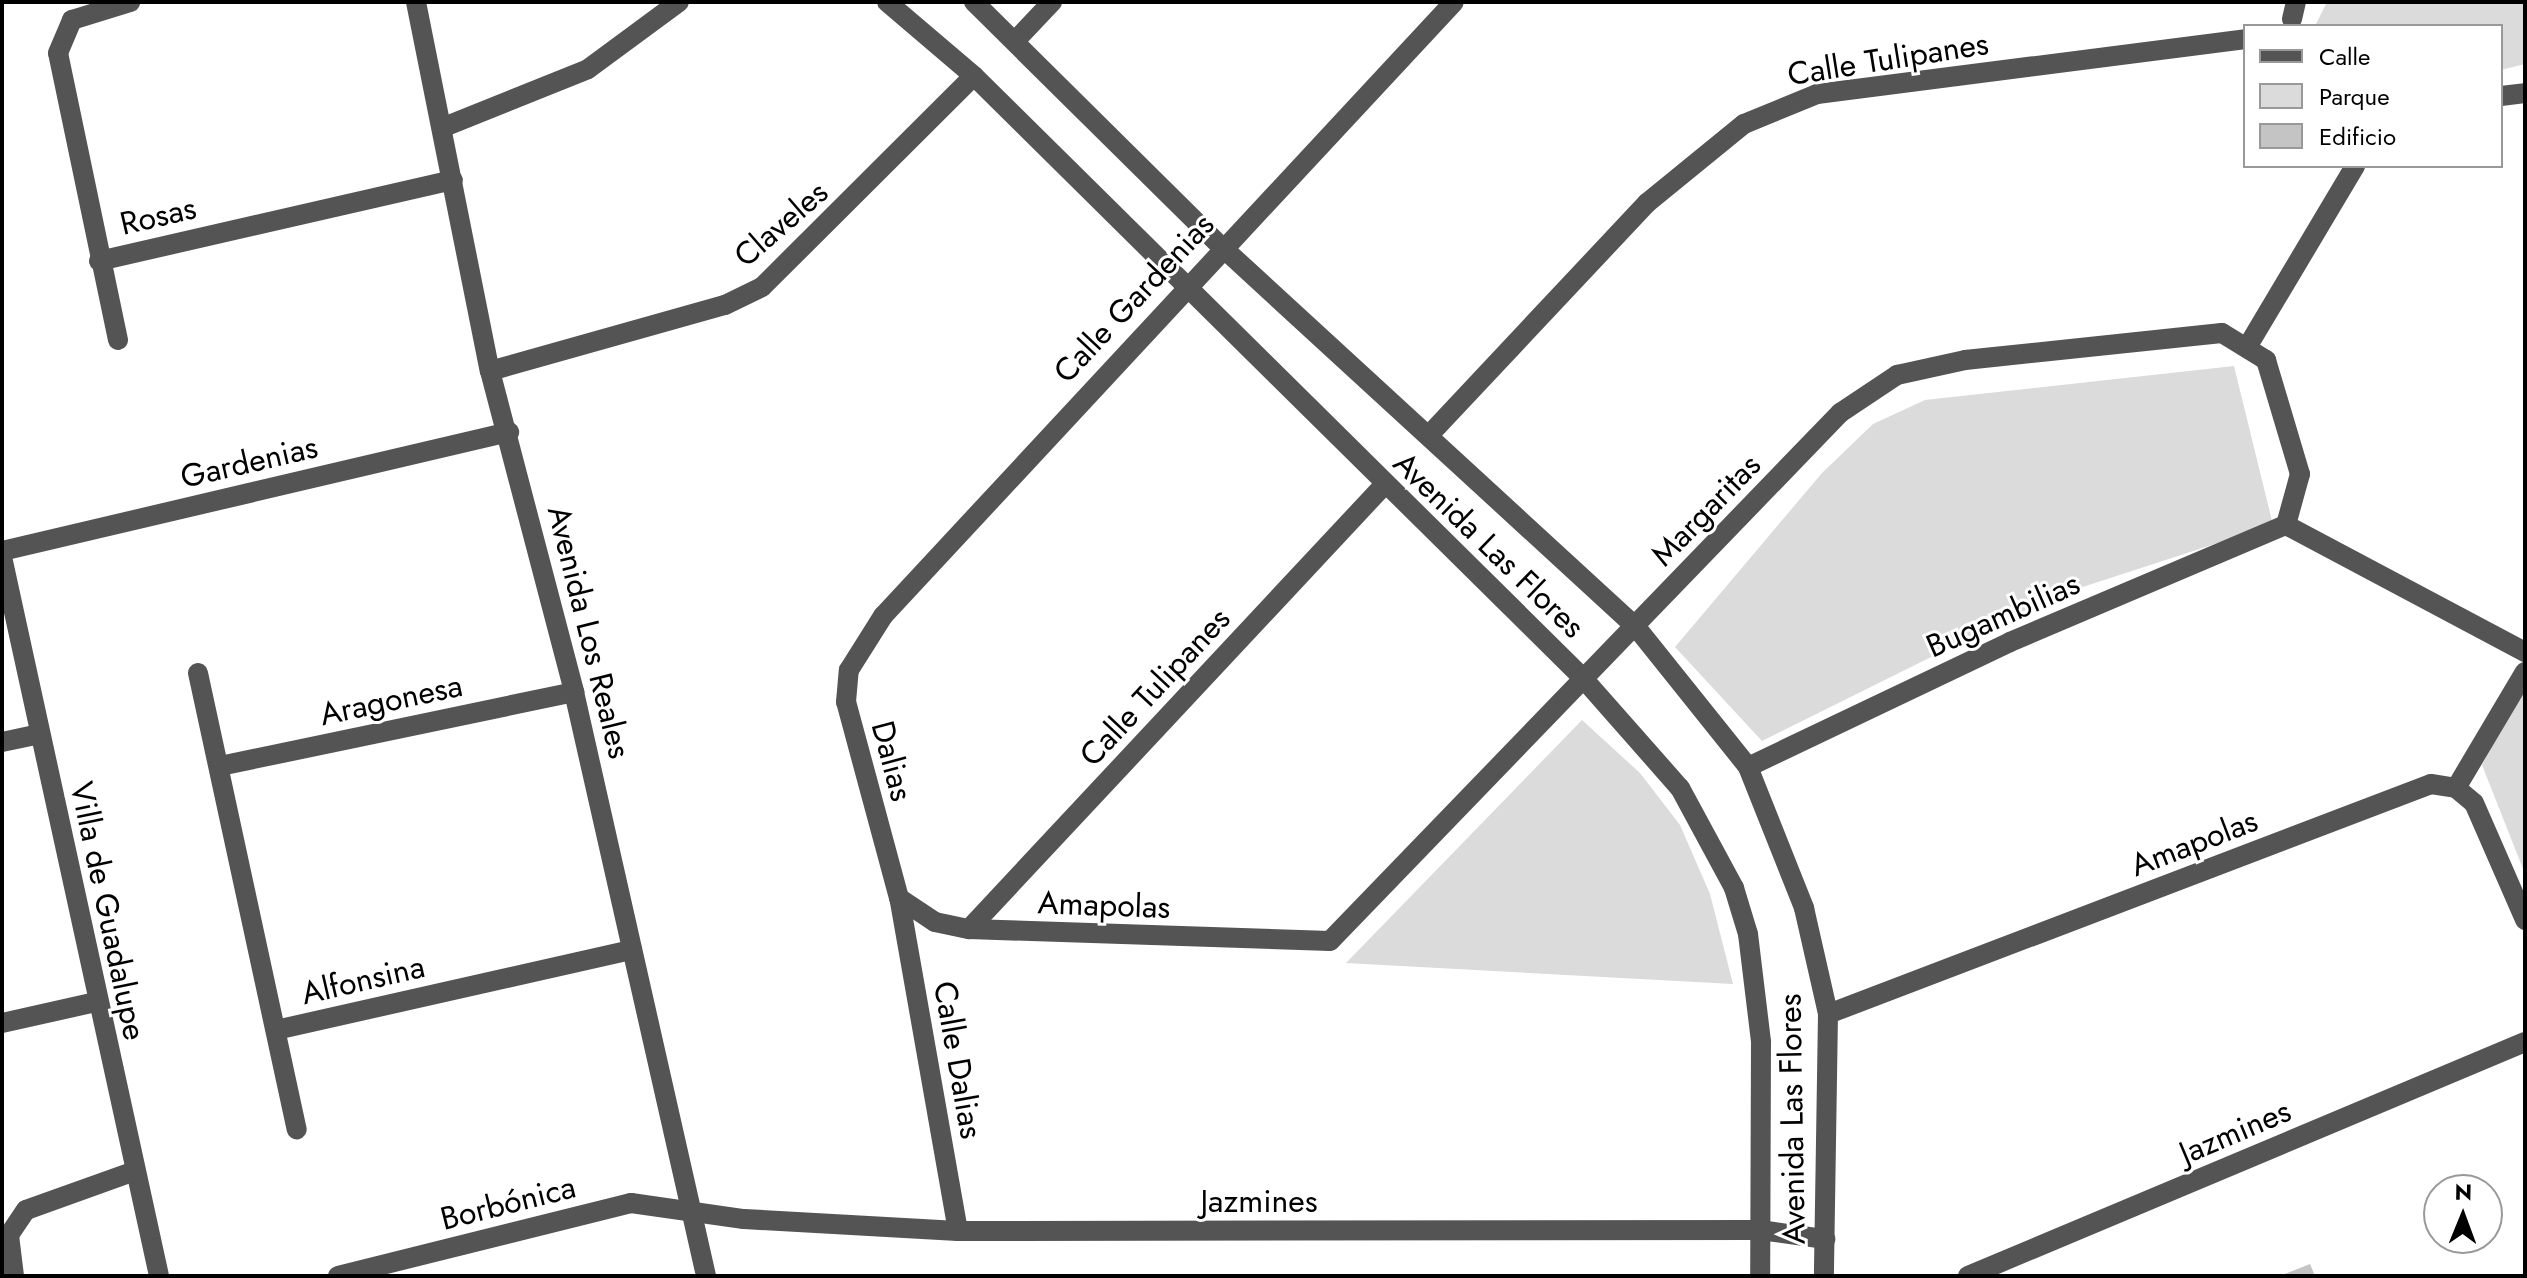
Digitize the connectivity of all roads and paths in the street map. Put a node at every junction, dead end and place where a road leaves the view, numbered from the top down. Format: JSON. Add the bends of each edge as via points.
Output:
{"nodes":[{"id":1,"x":130,"y":2,"type":"edge"},
{"id":2,"x":416,"y":2,"type":"edge"},
{"id":3,"x":679,"y":2,"type":"edge"},
{"id":4,"x":887,"y":2,"type":"edge"},
{"id":5,"x":974,"y":2,"type":"edge"},
{"id":6,"x":1052,"y":2,"type":"edge"},
{"id":7,"x":1454,"y":2,"type":"edge"},
{"id":8,"x":1017,"y":39,"type":"junction"},
{"id":9,"x":2243,"y":39,"type":"edge"},
{"id":10,"x":974,"y":76,"type":"junction"},
{"id":11,"x":2525,"y":93,"type":"edge"},
{"id":12,"x":2503,"y":96,"type":"edge"},
{"id":13,"x":444,"y":127,"type":"junction"},
{"id":14,"x":2354,"y":168,"type":"edge"},
{"id":15,"x":453,"y":180,"type":"junction"},
{"id":16,"x":1222,"y":247,"type":"junction"},
{"id":17,"x":99,"y":261,"type":"junction"},
{"id":18,"x":1182,"y":288,"type":"junction"},
{"id":19,"x":118,"y":340,"type":"dead end"},
{"id":20,"x":2249,"y":344,"type":"junction"},
{"id":21,"x":490,"y":371,"type":"junction"},
{"id":22,"x":509,"y":432,"type":"junction"},
{"id":23,"x":1431,"y":433,"type":"junction"},
{"id":24,"x":1384,"y":485,"type":"junction"},
{"id":25,"x":2286,"y":525,"type":"junction"},
{"id":26,"x":2,"y":554,"type":"edge"},
{"id":27,"x":1636,"y":627,"type":"junction"},
{"id":28,"x":862,"y":639,"type":"joint"},
{"id":29,"x":2525,"y":652,"type":"edge"},
{"id":30,"x":2525,"y":672,"type":"edge"},
{"id":31,"x":198,"y":673,"type":"dead end"},
{"id":32,"x":1582,"y":677,"type":"junction"},
{"id":33,"x":574,"y":692,"type":"junction"},
{"id":34,"x":39,"y":734,"type":"junction"},
{"id":35,"x":2,"y":742,"type":"edge"},
{"id":36,"x":220,"y":766,"type":"junction"},
{"id":37,"x":1748,"y":767,"type":"junction"},
{"id":38,"x":2456,"y":788,"type":"junction"},
{"id":39,"x":899,"y":898,"type":"junction"},
{"id":40,"x":2525,"y":920,"type":"edge"},
{"id":41,"x":969,"y":929,"type":"junction"},
{"id":42,"x":1314,"y":944,"type":"joint"},
{"id":43,"x":632,"y":950,"type":"junction"},
{"id":44,"x":96,"y":1002,"type":"junction"},
{"id":45,"x":1828,"y":1014,"type":"junction"},
{"id":46,"x":2,"y":1023,"type":"edge"},
{"id":47,"x":276,"y":1030,"type":"junction"},
{"id":48,"x":2525,"y":1042,"type":"edge"},
{"id":49,"x":297,"y":1129,"type":"dead end"},
{"id":50,"x":135,"y":1171,"type":"junction"},
{"id":51,"x":694,"y":1211,"type":"junction"},
{"id":52,"x":1760,"y":1230,"type":"junction"},
{"id":53,"x":958,"y":1231,"type":"junction"},
{"id":54,"x":1825,"y":1239,"type":"junction"},
{"id":55,"x":14,"y":1276,"type":"edge"},
{"id":56,"x":159,"y":1276,"type":"edge"},
{"id":57,"x":338,"y":1276,"type":"edge"},
{"id":58,"x":706,"y":1276,"type":"edge"},
{"id":59,"x":1760,"y":1276,"type":"edge"},
{"id":60,"x":1824,"y":1276,"type":"edge"},
{"id":61,"x":1968,"y":1276,"type":"edge"}],
"edges":[{"from":1,"to":17,"type":"street","name":"Rosas","via":[[72,20],[60,36]]},
{"from":2,"to":13,"type":"street","name":"Avenida Los Reales"},
{"from":3,"to":13,"type":"street","via":[[588,69]]},
{"from":4,"to":10,"type":"street","name":"Avenida Las Flores"},
{"from":5,"to":8,"type":"street","name":"Avenida Las Flores"},
{"from":6,"to":8,"type":"street"},
{"from":7,"to":16,"type":"street","name":"Calle Gardenias"},
{"from":8,"to":16,"type":"street","name":"Avenida Las Flores"},
{"from":9,"to":23,"type":"street","name":"Calle Tulipanes","via":[[1817,94],[1744,124],[1647,203]]},
{"from":10,"to":18,"type":"street","name":"Avenida Las Flores"},
{"from":10,"to":21,"type":"street","name":"Claveles","via":[[762,287],[725,305]]},
{"from":11,"to":12,"type":"street"},
{"from":13,"to":15,"type":"street","name":"Avenida Los Reales"},
{"from":14,"to":20,"type":"street"},
{"from":15,"to":17,"type":"street","name":"Rosas"},
{"from":15,"to":21,"type":"street","name":"Avenida Los Reales"},
{"from":16,"to":18,"type":"street","name":"Calle Gardenias"},
{"from":16,"to":23,"type":"street","name":"Avenida Las Flores"},
{"from":17,"to":19,"type":"street"},
{"from":18,"to":24,"type":"street","name":"Avenida Las Flores"},
{"from":18,"to":28,"type":"street","name":"Calle Gardenias"},
{"from":20,"to":25,"type":"street","via":[[2266,360],[2300,474]]},
{"from":20,"to":27,"type":"street","name":"Margaritas","via":[[2222,333],[1965,360],[1897,375],[1840,413]]},
{"from":21,"to":22,"type":"street","name":"Avenida Los Reales"},
{"from":22,"to":26,"type":"street","name":"Gardenias"},
{"from":22,"to":33,"type":"street","name":"Avenida Los Reales"},
{"from":23,"to":27,"type":"street","name":"Avenida Las Flores"},
{"from":24,"to":32,"type":"street","name":"Avenida Las Flores"},
{"from":24,"to":41,"type":"street","name":"Calle Tulipanes"},
{"from":25,"to":29,"type":"street"},
{"from":25,"to":37,"type":"street","name":"Bugambilias","via":[[2010,642]]},
{"from":26,"to":34,"type":"street","name":"Villa de Guadalupe"},
{"from":27,"to":32,"type":"street","name":"Margaritas"},
{"from":27,"to":37,"type":"street","name":"Avenida Las Flores"},
{"from":28,"to":39,"type":"street","name":"Dalias","via":[[846,702]]},
{"from":30,"to":38,"type":"street"},
{"from":31,"to":36,"type":"street","name":"Alfonsina"},
{"from":32,"to":42,"type":"street","name":"Margaritas","via":[[1344,933]]},
{"from":32,"to":52,"type":"street","name":"Avenida Las Flores","via":[[1680,788],[1734,888],[1761,1042]]},
{"from":33,"to":36,"type":"street","name":"Aragonesa"},
{"from":33,"to":43,"type":"street","name":"Avenida Los Reales"},
{"from":34,"to":35,"type":"street"},
{"from":34,"to":44,"type":"street","name":"Villa de Guadalupe"},
{"from":36,"to":47,"type":"street","name":"Alfonsina"},
{"from":37,"to":45,"type":"street","name":"Avenida Las Flores","via":[[1804,908]]},
{"from":38,"to":40,"type":"street","via":[[2474,803]]},
{"from":38,"to":45,"type":"street","name":"Amapolas","via":[[2431,784]]},
{"from":39,"to":41,"type":"street","name":"Amapolas","via":[[935,922]]},
{"from":39,"to":53,"type":"street","name":"Calle Dalias"},
{"from":41,"to":42,"type":"street","name":"Amapolas"},
{"from":43,"to":47,"type":"street","name":"Alfonsina"},
{"from":43,"to":51,"type":"street","name":"Avenida Los Reales"},
{"from":44,"to":46,"type":"street"},
{"from":44,"to":50,"type":"street","name":"Villa de Guadalupe"},
{"from":45,"to":54,"type":"street","name":"Avenida Las Flores"},
{"from":47,"to":49,"type":"street"},
{"from":48,"to":61,"type":"street","name":"Jazmines"},
{"from":50,"to":55,"type":"street","via":[[26,1210],[9,1235]]},
{"from":50,"to":56,"type":"street","name":"Villa de Guadalupe"},
{"from":51,"to":53,"type":"street","name":"Jazmines"},
{"from":51,"to":57,"type":"street","name":"Borbónica","via":[[631,1203]]},
{"from":51,"to":58,"type":"street","name":"Avenida Los Reales"},
{"from":52,"to":53,"type":"street","name":"Jazmines"},
{"from":52,"to":54,"type":"street","name":"Jazmines"},
{"from":52,"to":59,"type":"street","name":"Avenida Las Flores"},
{"from":54,"to":60,"type":"street","name":"Avenida Las Flores"}]}
